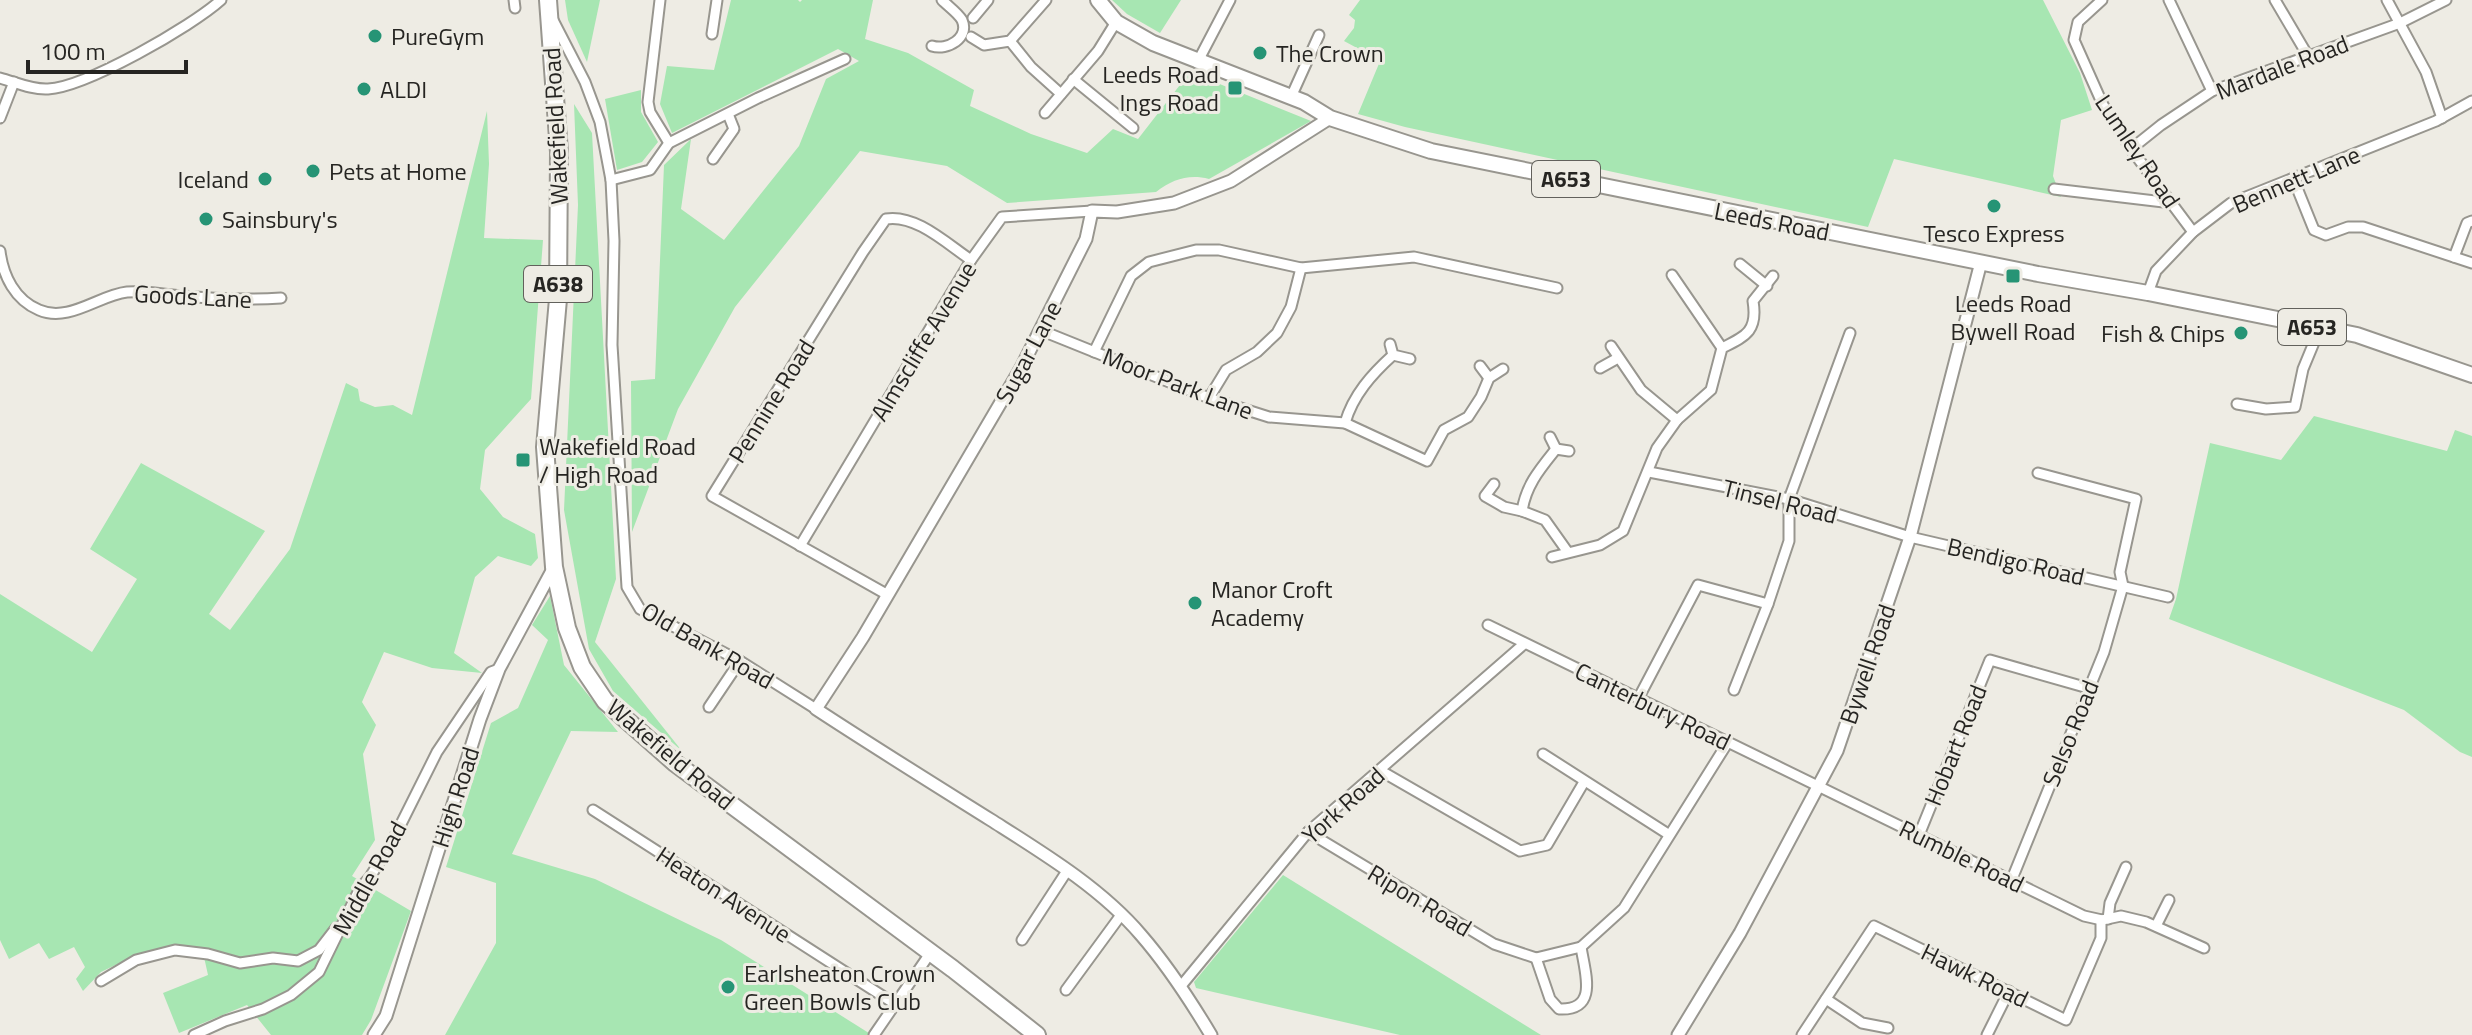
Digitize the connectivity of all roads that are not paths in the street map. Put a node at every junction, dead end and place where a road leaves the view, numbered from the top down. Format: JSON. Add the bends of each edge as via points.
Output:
{"nodes":[{"id":1,"x":221,"y":0,"type":"edge"},
{"id":2,"x":660,"y":0,"type":"edge"},
{"id":3,"x":718,"y":0,"type":"edge"},
{"id":4,"x":942,"y":0,"type":"edge"},
{"id":5,"x":988,"y":0,"type":"edge"},
{"id":6,"x":1046,"y":0,"type":"edge"},
{"id":7,"x":1098,"y":0,"type":"edge"},
{"id":8,"x":1230,"y":0,"type":"edge"},
{"id":9,"x":2102,"y":0,"type":"edge"},
{"id":10,"x":2169,"y":0,"type":"edge"},
{"id":11,"x":2275,"y":0,"type":"edge"},
{"id":12,"x":2387,"y":0,"type":"edge"},
{"id":13,"x":2446,"y":0,"type":"edge"},
{"id":14,"x":548,"y":5,"type":"edge"},
{"id":15,"x":973,"y":18,"type":"dead end"},
{"id":16,"x":1116,"y":22,"type":"junction"},
{"id":17,"x":2400,"y":23,"type":"junction"},
{"id":18,"x":712,"y":34,"type":"dead end"},
{"id":19,"x":1319,"y":35,"type":"dead end"},
{"id":20,"x":971,"y":37,"type":"dead end"},
{"id":21,"x":1010,"y":41,"type":"junction"},
{"id":22,"x":932,"y":46,"type":"dead end"},
{"id":23,"x":2308,"y":56,"type":"junction"},
{"id":24,"x":845,"y":59,"type":"dead end"},
{"id":25,"x":1197,"y":63,"type":"junction"},
{"id":26,"x":0,"y":78,"type":"edge"},
{"id":27,"x":1073,"y":79,"type":"junction"},
{"id":28,"x":14,"y":82,"type":"junction"},
{"id":29,"x":2212,"y":91,"type":"junction"},
{"id":30,"x":1061,"y":94,"type":"junction"},
{"id":31,"x":1291,"y":97,"type":"junction"},
{"id":32,"x":2472,"y":101,"type":"edge"},
{"id":33,"x":1045,"y":113,"type":"dead end"},
{"id":34,"x":728,"y":114,"type":"junction"},
{"id":35,"x":0,"y":118,"type":"edge"},
{"id":36,"x":1330,"y":118,"type":"junction"},
{"id":37,"x":2442,"y":118,"type":"junction"},
{"id":38,"x":1133,"y":128,"type":"dead end"},
{"id":39,"x":669,"y":143,"type":"junction"},
{"id":40,"x":2131,"y":149,"type":"junction"},
{"id":41,"x":713,"y":159,"type":"dead end"},
{"id":42,"x":2293,"y":178,"type":"junction"},
{"id":43,"x":611,"y":180,"type":"junction"},
{"id":44,"x":2054,"y":189,"type":"dead end"},
{"id":45,"x":2172,"y":203,"type":"junction"},
{"id":46,"x":1092,"y":211,"type":"junction"},
{"id":47,"x":2472,"y":221,"type":"edge"},
{"id":48,"x":2193,"y":232,"type":"junction"},
{"id":49,"x":0,"y":251,"type":"edge"},
{"id":50,"x":2454,"y":257,"type":"junction"},
{"id":51,"x":971,"y":260,"type":"junction"},
{"id":52,"x":1981,"y":262,"type":"junction"},
{"id":53,"x":2472,"y":263,"type":"edge"},
{"id":54,"x":1740,"y":264,"type":"dead end"},
{"id":55,"x":1301,"y":268,"type":"junction"},
{"id":56,"x":1672,"y":275,"type":"dead end"},
{"id":57,"x":1773,"y":276,"type":"dead end"},
{"id":58,"x":1767,"y":286,"type":"junction"},
{"id":59,"x":1557,"y":288,"type":"dead end"},
{"id":60,"x":2148,"y":293,"type":"junction"},
{"id":61,"x":281,"y":298,"type":"dead end"},
{"id":62,"x":2320,"y":328,"type":"junction"},
{"id":63,"x":1040,"y":330,"type":"junction"},
{"id":64,"x":1850,"y":333,"type":"dead end"},
{"id":65,"x":1390,"y":344,"type":"dead end"},
{"id":66,"x":1611,"y":346,"type":"dead end"},
{"id":67,"x":1722,"y":348,"type":"junction"},
{"id":68,"x":1094,"y":352,"type":"junction"},
{"id":69,"x":1393,"y":355,"type":"junction"},
{"id":70,"x":1618,"y":358,"type":"junction"},
{"id":71,"x":1410,"y":359,"type":"dead end"},
{"id":72,"x":1480,"y":366,"type":"dead end"},
{"id":73,"x":1600,"y":368,"type":"dead end"},
{"id":74,"x":1503,"y":369,"type":"dead end"},
{"id":75,"x":2472,"y":375,"type":"edge"},
{"id":76,"x":1489,"y":378,"type":"junction"},
{"id":77,"x":1209,"y":398,"type":"junction"},
{"id":78,"x":2237,"y":404,"type":"dead end"},
{"id":79,"x":1677,"y":420,"type":"junction"},
{"id":80,"x":1345,"y":423,"type":"junction"},
{"id":81,"x":1550,"y":437,"type":"dead end"},
{"id":82,"x":1556,"y":449,"type":"junction"},
{"id":83,"x":1569,"y":451,"type":"dead end"},
{"id":84,"x":1649,"y":472,"type":"junction"},
{"id":85,"x":2038,"y":473,"type":"dead end"},
{"id":86,"x":1494,"y":484,"type":"dead end"},
{"id":87,"x":1789,"y":499,"type":"junction"},
{"id":88,"x":1522,"y":511,"type":"junction"},
{"id":89,"x":1910,"y":537,"type":"junction"},
{"id":90,"x":800,"y":546,"type":"junction"},
{"id":91,"x":1567,"y":551,"type":"junction"},
{"id":92,"x":1552,"y":557,"type":"dead end"},
{"id":93,"x":554,"y":567,"type":"junction"},
{"id":94,"x":2123,"y":586,"type":"junction"},
{"id":95,"x":888,"y":595,"type":"junction"},
{"id":96,"x":2168,"y":597,"type":"dead end"},
{"id":97,"x":1768,"y":604,"type":"junction"},
{"id":98,"x":1488,"y":625,"type":"dead end"},
{"id":99,"x":1524,"y":644,"type":"junction"},
{"id":100,"x":740,"y":661,"type":"junction"},
{"id":101,"x":499,"y":669,"type":"junction"},
{"id":102,"x":2088,"y":688,"type":"junction"},
{"id":103,"x":1734,"y":690,"type":"dead end"},
{"id":104,"x":1638,"y":699,"type":"junction"},
{"id":105,"x":709,"y":707,"type":"dead end"},
{"id":106,"x":816,"y":709,"type":"junction"},
{"id":107,"x":1728,"y":742,"type":"junction"},
{"id":108,"x":1543,"y":754,"type":"dead end"},
{"id":109,"x":1381,"y":771,"type":"junction"},
{"id":110,"x":1584,"y":782,"type":"junction"},
{"id":111,"x":1818,"y":786,"type":"junction"},
{"id":112,"x":593,"y":810,"type":"dead end"},
{"id":113,"x":1308,"y":832,"type":"junction"},
{"id":114,"x":1668,"y":834,"type":"junction"},
{"id":115,"x":1919,"y":835,"type":"junction"},
{"id":116,"x":2126,"y":867,"type":"dead end"},
{"id":117,"x":1067,"y":871,"type":"junction"},
{"id":118,"x":2012,"y":879,"type":"junction"},
{"id":119,"x":360,"y":888,"type":"junction"},
{"id":120,"x":2169,"y":900,"type":"dead end"},
{"id":121,"x":1121,"y":915,"type":"junction"},
{"id":122,"x":2105,"y":919,"type":"junction"},
{"id":123,"x":2156,"y":926,"type":"junction"},
{"id":124,"x":1022,"y":940,"type":"dead end"},
{"id":125,"x":1581,"y":947,"type":"junction"},
{"id":126,"x":2204,"y":948,"type":"dead end"},
{"id":127,"x":931,"y":952,"type":"junction"},
{"id":128,"x":1536,"y":958,"type":"junction"},
{"id":129,"x":101,"y":981,"type":"dead end"},
{"id":130,"x":1181,"y":986,"type":"junction"},
{"id":131,"x":1066,"y":990,"type":"dead end"},
{"id":132,"x":2009,"y":991,"type":"junction"},
{"id":133,"x":1826,"y":999,"type":"junction"},
{"id":134,"x":895,"y":1004,"type":"junction"},
{"id":135,"x":1888,"y":1028,"type":"dead end"},
{"id":136,"x":194,"y":1035,"type":"edge"},
{"id":137,"x":374,"y":1035,"type":"edge"},
{"id":138,"x":874,"y":1035,"type":"edge"},
{"id":139,"x":1037,"y":1035,"type":"edge"},
{"id":140,"x":1211,"y":1035,"type":"edge"},
{"id":141,"x":1678,"y":1035,"type":"edge"},
{"id":142,"x":1802,"y":1035,"type":"edge"},
{"id":143,"x":1987,"y":1035,"type":"edge"}],
"edges":[{"from":1,"to":28,"type":"street","via":[[183,28],[67,87],[44,90]]},
{"from":2,"to":39,"type":"street","via":[[648,102]]},
{"from":3,"to":18,"type":"street"},
{"from":4,"to":22,"type":"street","via":[[963,29],[949,46]]},
{"from":5,"to":15,"type":"street"},
{"from":6,"to":21,"type":"street"},
{"from":7,"to":16,"type":"main road","name":"Leeds Road","number":"A653"},
{"from":8,"to":25,"type":"street"},
{"from":9,"to":40,"type":"street","name":"Lumley Road","via":[[2078,22],[2074,40],[2103,105]]},
{"from":10,"to":29,"type":"street"},
{"from":11,"to":23,"type":"street"},
{"from":12,"to":17,"type":"street"},
{"from":13,"to":17,"type":"street","name":"Mardale Road"},
{"from":14,"to":43,"type":"street","name":"Old Bank Road","via":[[600,122]]},
{"from":14,"to":93,"type":"highway","name":"Wakefield Road","number":"A638","via":[[559,152],[558,299],[545,447]]},
{"from":16,"to":25,"type":"main road","name":"Leeds Road","number":"A653"},
{"from":16,"to":27,"type":"street"},
{"from":17,"to":23,"type":"street","name":"Mardale Road"},
{"from":17,"to":37,"type":"street"},
{"from":19,"to":31,"type":"street"},
{"from":20,"to":21,"type":"street","via":[[984,45]]},
{"from":21,"to":30,"type":"street"},
{"from":23,"to":29,"type":"street","name":"Mardale Road"},
{"from":24,"to":34,"type":"street"},
{"from":25,"to":31,"type":"main road","name":"Leeds Road","number":"A653"},
{"from":26,"to":28,"type":"street"},
{"from":27,"to":30,"type":"street"},
{"from":27,"to":38,"type":"street"},
{"from":28,"to":35,"type":"street"},
{"from":29,"to":40,"type":"street","name":"Mardale Road"},
{"from":30,"to":33,"type":"street"},
{"from":31,"to":36,"type":"main road","name":"Leeds Road","number":"A653"},
{"from":32,"to":37,"type":"street","name":"Bennett Lane"},
{"from":34,"to":39,"type":"street"},
{"from":34,"to":41,"type":"street","via":[[734,129]]},
{"from":36,"to":46,"type":"street","via":[[1231,181],[1174,203]]},
{"from":36,"to":52,"type":"main road","name":"Leeds Road","number":"A653","via":[[1431,151]]},
{"from":37,"to":42,"type":"street","name":"Bennett Lane"},
{"from":39,"to":43,"type":"street","via":[[650,170]]},
{"from":40,"to":45,"type":"street","name":"Lumley Road"},
{"from":42,"to":48,"type":"street","name":"Bennett Lane","via":[[2231,203]]},
{"from":42,"to":50,"type":"street","via":[[2314,230],[2326,235],[2363,227]]},
{"from":43,"to":100,"type":"street","name":"Old Bank Road","via":[[612,345],[627,587],[640,609]]},
{"from":44,"to":45,"type":"street"},
{"from":45,"to":48,"type":"street","name":"Lumley Road"},
{"from":46,"to":51,"type":"street","name":"Almscliffe Avenue","via":[[1002,217]]},
{"from":46,"to":63,"type":"street","name":"Sugar Lane","via":[[1086,239]]},
{"from":47,"to":50,"type":"street"},
{"from":48,"to":60,"type":"street","name":"Bennett Lane","via":[[2156,271]]},
{"from":49,"to":61,"type":"street","name":"Goods Lane","via":[[15,291],[51,313],[126,292]]},
{"from":50,"to":53,"type":"street"},
{"from":51,"to":90,"type":"street","name":"Almscliffe Avenue"},
{"from":51,"to":90,"type":"street","name":"Pennine Road","via":[[911,221],[886,219],[712,496]]},
{"from":52,"to":60,"type":"main road","name":"Leeds Road","number":"A653"},
{"from":52,"to":89,"type":"street","name":"Bywell Road"},
{"from":54,"to":58,"type":"street"},
{"from":55,"to":59,"type":"street","via":[[1414,257]]},
{"from":55,"to":68,"type":"street","via":[[1219,250],[1149,262],[1131,276]]},
{"from":55,"to":77,"type":"street","via":[[1291,307],[1277,333],[1226,370]]},
{"from":56,"to":67,"type":"street"},
{"from":57,"to":58,"type":"street"},
{"from":58,"to":67,"type":"street","via":[[1753,301],[1756,318],[1747,336]]},
{"from":60,"to":62,"type":"main road","name":"Leeds Road","number":"A653"},
{"from":62,"to":75,"type":"main road","name":"Leeds Road","number":"A653","via":[[2357,335]]},
{"from":62,"to":78,"type":"street","via":[[2295,407]]},
{"from":63,"to":68,"type":"street","name":"Moor Park Lane"},
{"from":63,"to":95,"type":"street","name":"Sugar Lane"},
{"from":64,"to":87,"type":"street"},
{"from":65,"to":69,"type":"street"},
{"from":66,"to":70,"type":"street"},
{"from":67,"to":79,"type":"street","via":[[1711,390]]},
{"from":68,"to":77,"type":"street","name":"Moor Park Lane"},
{"from":69,"to":71,"type":"street"},
{"from":69,"to":80,"type":"street","via":[[1350,405]]},
{"from":70,"to":73,"type":"street"},
{"from":70,"to":79,"type":"street","via":[[1641,390]]},
{"from":72,"to":76,"type":"street"},
{"from":74,"to":76,"type":"street","name":"Moor Park Lane"},
{"from":76,"to":80,"type":"street","name":"Moor Park Lane","via":[[1468,417],[1444,430],[1427,461]]},
{"from":77,"to":80,"type":"street","name":"Moor Park Lane","via":[[1269,417]]},
{"from":79,"to":84,"type":"street","via":[[1657,448]]},
{"from":81,"to":82,"type":"street"},
{"from":82,"to":83,"type":"street"},
{"from":82,"to":88,"type":"street","via":[[1531,480]]},
{"from":84,"to":87,"type":"street","name":"Tinsel Road"},
{"from":84,"to":91,"type":"street","via":[[1623,531],[1600,545]]},
{"from":85,"to":94,"type":"street","name":"Selso Road","via":[[2136,499],[2120,572]]},
{"from":86,"to":88,"type":"street","via":[[1485,496]]},
{"from":87,"to":89,"type":"street","name":"Tinsel Road"},
{"from":87,"to":97,"type":"street","via":[[1789,541]]},
{"from":88,"to":91,"type":"street","via":[[1545,520]]},
{"from":89,"to":94,"type":"street","name":"Bendigo Road"},
{"from":89,"to":111,"type":"street","name":"Bywell Road","via":[[1837,751]]},
{"from":90,"to":95,"type":"street","name":"Pennine Road"},
{"from":91,"to":92,"type":"street"},
{"from":93,"to":101,"type":"street","name":"High Road"},
{"from":93,"to":127,"type":"highway","name":"Wakefield Road","number":"A638","via":[[567,628],[582,667],[605,701],[675,763]]},
{"from":94,"to":96,"type":"street","name":"Bendigo Road"},
{"from":94,"to":102,"type":"street","name":"Selso Road"},
{"from":95,"to":106,"type":"street","name":"Sugar Lane"},
{"from":97,"to":103,"type":"street"},
{"from":97,"to":104,"type":"street","via":[[1698,585]]},
{"from":98,"to":99,"type":"street","name":"Canterbury Road"},
{"from":99,"to":104,"type":"street","name":"Canterbury Road"},
{"from":99,"to":109,"type":"street","name":"York Road"},
{"from":100,"to":105,"type":"street"},
{"from":100,"to":106,"type":"street","name":"Old Bank Road"},
{"from":101,"to":119,"type":"street","name":"Middle Road","via":[[489,675],[437,752],[393,840]]},
{"from":101,"to":137,"type":"street","name":"High Road","via":[[386,1016]]},
{"from":102,"to":115,"type":"street","name":"Hobart Road","via":[[1990,660]]},
{"from":102,"to":118,"type":"street","name":"Selso Road"},
{"from":104,"to":107,"type":"street","name":"Canterbury Road"},
{"from":106,"to":117,"type":"street","name":"Old Bank Road"},
{"from":107,"to":111,"type":"street","name":"Canterbury Road"},
{"from":107,"to":114,"type":"street"},
{"from":108,"to":110,"type":"street"},
{"from":109,"to":110,"type":"street","via":[[1520,851],[1547,845]]},
{"from":109,"to":113,"type":"street","name":"York Road"},
{"from":110,"to":114,"type":"street"},
{"from":111,"to":115,"type":"street","name":"Rumble Road"},
{"from":111,"to":141,"type":"street","name":"Bywell Road","via":[[1740,933]]},
{"from":112,"to":134,"type":"street","name":"Heaton Avenue"},
{"from":113,"to":128,"type":"street","name":"Ripon Road","via":[[1494,944]]},
{"from":113,"to":130,"type":"street","name":"York Road"},
{"from":114,"to":125,"type":"street","via":[[1624,908]]},
{"from":115,"to":118,"type":"street","name":"Rumble Road"},
{"from":116,"to":122,"type":"street"},
{"from":117,"to":121,"type":"street","name":"Old Bank Road"},
{"from":117,"to":124,"type":"street"},
{"from":118,"to":122,"type":"street","name":"Rumble Road","via":[[2084,916]]},
{"from":119,"to":129,"type":"street","via":[[319,950],[298,961],[240,963],[175,950],[136,960]]},
{"from":119,"to":136,"type":"street","name":"Middle Road","via":[[319,972],[291,995]]},
{"from":120,"to":123,"type":"street"},
{"from":121,"to":130,"type":"street","name":"Old Bank Road"},
{"from":121,"to":131,"type":"street"},
{"from":122,"to":123,"type":"street","name":"Rumble Road","via":[[2121,916]]},
{"from":122,"to":132,"type":"street","name":"Hawk Road","via":[[2066,1020]]},
{"from":123,"to":126,"type":"street","name":"Rumble Road"},
{"from":125,"to":128,"type":"street"},
{"from":125,"to":128,"type":"street","via":[[1587,990],[1572,1010],[1559,1009],[1550,999]]},
{"from":127,"to":134,"type":"street"},
{"from":127,"to":139,"type":"highway","name":"Wakefield Road","number":"A638"},
{"from":130,"to":140,"type":"street","name":"Old Bank Road"},
{"from":132,"to":133,"type":"street","name":"Hawk Road","via":[[1874,926]]},
{"from":132,"to":143,"type":"street"},
{"from":133,"to":135,"type":"street","via":[[1862,1023]]},
{"from":133,"to":142,"type":"street"},
{"from":134,"to":138,"type":"street"}]}
